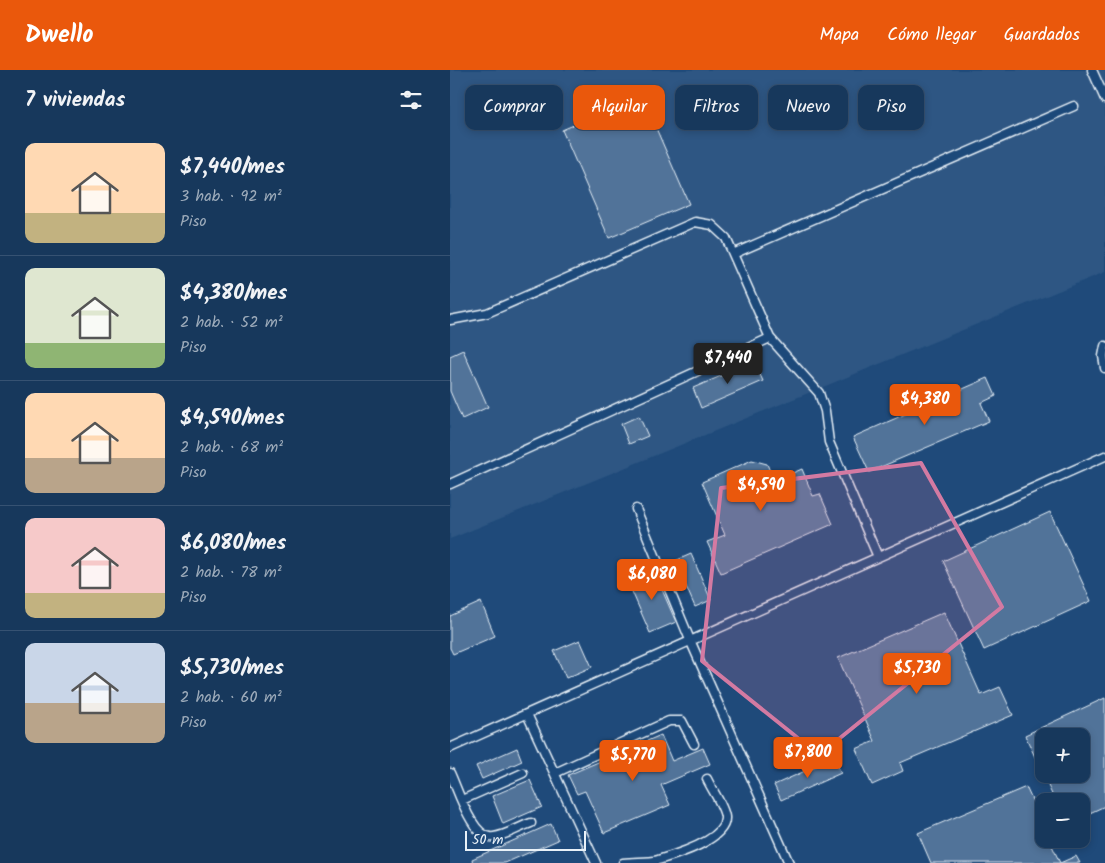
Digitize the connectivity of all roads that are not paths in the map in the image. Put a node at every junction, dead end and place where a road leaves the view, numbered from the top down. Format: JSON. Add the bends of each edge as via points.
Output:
{"nodes":[{"id":1,"x":1092,"y":70,"type":"edge"},
{"id":2,"x":1105,"y":99,"type":"edge"},
{"id":3,"x":1074,"y":106,"type":"dead end"},
{"id":4,"x":733,"y":254,"type":"junction"},
{"id":5,"x":450,"y":320,"type":"edge"},
{"id":6,"x":770,"y":338,"type":"junction"},
{"id":7,"x":1105,"y":346,"type":"edge"},
{"id":8,"x":1105,"y":368,"type":"edge"},
{"id":9,"x":1105,"y":456,"type":"edge"},
{"id":10,"x":450,"y":484,"type":"edge"},
{"id":11,"x":636,"y":509,"type":"dead end"},
{"id":12,"x":878,"y":557,"type":"junction"},
{"id":13,"x":690,"y":640,"type":"junction"},
{"id":14,"x":527,"y":714,"type":"junction"},
{"id":15,"x":694,"y":744,"type":"dead end"},
{"id":16,"x":450,"y":748,"type":"edge"},
{"id":17,"x":450,"y":773,"type":"edge"},
{"id":18,"x":523,"y":773,"type":"dead end"},
{"id":19,"x":555,"y":774,"type":"junction"},
{"id":20,"x":707,"y":779,"type":"dead end"},
{"id":21,"x":462,"y":800,"type":"junction"},
{"id":22,"x":531,"y":823,"type":"dead end"},
{"id":23,"x":596,"y":863,"type":"edge"},
{"id":24,"x":623,"y":863,"type":"edge"},
{"id":25,"x":789,"y":863,"type":"edge"}],
"edges":[{"from":1,"to":2,"type":"lane"},
{"from":3,"to":4,"type":"lane"},
{"from":4,"to":5,"type":"lane","via":[[719,230],[703,222],[695,222],[487,313]]},
{"from":4,"to":6,"type":"lane"},
{"from":6,"to":10,"type":"lane"},
{"from":6,"to":12,"type":"lane","via":[[819,393],[829,442]]},
{"from":7,"to":8,"type":"lane"},
{"from":9,"to":12,"type":"lane"},
{"from":11,"to":13,"type":"lane"},
{"from":12,"to":13,"type":"lane"},
{"from":13,"to":14,"type":"lane"},
{"from":13,"to":25,"type":"lane"},
{"from":14,"to":16,"type":"lane"},
{"from":14,"to":19,"type":"lane"},
{"from":15,"to":19,"type":"lane","via":[[682,721],[669,721]]},
{"from":17,"to":21,"type":"lane"},
{"from":18,"to":21,"type":"lane"},
{"from":19,"to":23,"type":"lane"},
{"from":20,"to":24,"type":"lane","via":[[725,816],[723,828],[700,845],[657,860]]},
{"from":21,"to":22,"type":"lane","via":[[475,828],[483,836],[492,838]]}]}
